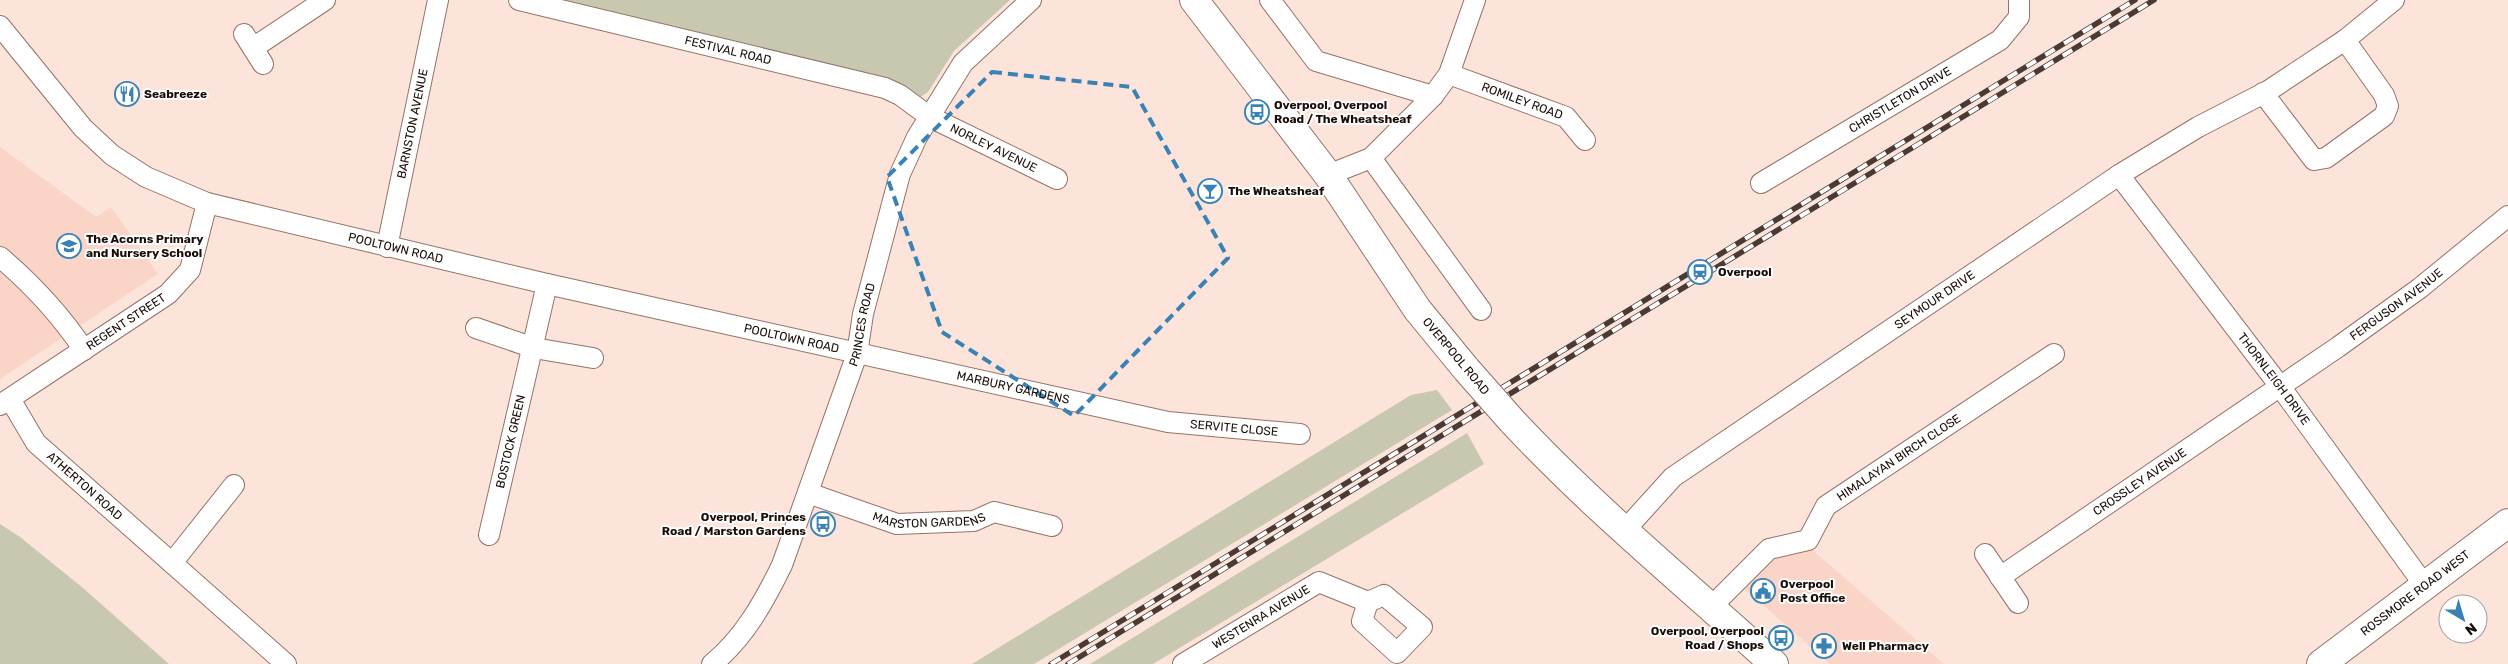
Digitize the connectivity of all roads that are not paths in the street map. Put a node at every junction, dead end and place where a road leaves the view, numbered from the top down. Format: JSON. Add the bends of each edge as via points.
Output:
{"nodes":[{"id":1,"x":325,"y":0,"type":"edge"},
{"id":2,"x":438,"y":0,"type":"edge"},
{"id":3,"x":519,"y":0,"type":"edge"},
{"id":4,"x":1031,"y":0,"type":"edge"},
{"id":5,"x":1194,"y":0,"type":"edge"},
{"id":6,"x":1270,"y":0,"type":"edge"},
{"id":7,"x":1475,"y":0,"type":"edge"},
{"id":8,"x":2019,"y":0,"type":"edge"},
{"id":9,"x":2394,"y":0,"type":"edge"},
{"id":10,"x":0,"y":26,"type":"edge"},
{"id":11,"x":2345,"y":40,"type":"junction"},
{"id":12,"x":253,"y":49,"type":"dead end"},
{"id":13,"x":1449,"y":74,"type":"junction"},
{"id":14,"x":2263,"y":93,"type":"junction"},
{"id":15,"x":1433,"y":96,"type":"junction"},
{"id":16,"x":930,"y":117,"type":"junction"},
{"id":17,"x":1585,"y":140,"type":"dead end"},
{"id":18,"x":1371,"y":158,"type":"junction"},
{"id":19,"x":1328,"y":174,"type":"junction"},
{"id":20,"x":2119,"y":175,"type":"junction"},
{"id":21,"x":1057,"y":179,"type":"dead end"},
{"id":22,"x":1761,"y":183,"type":"dead end"},
{"id":23,"x":207,"y":203,"type":"junction"},
{"id":24,"x":2508,"y":216,"type":"edge"},
{"id":25,"x":387,"y":247,"type":"junction"},
{"id":26,"x":0,"y":257,"type":"edge"},
{"id":27,"x":547,"y":284,"type":"junction"},
{"id":28,"x":1481,"y":310,"type":"dead end"},
{"id":29,"x":476,"y":328,"type":"dead end"},
{"id":30,"x":534,"y":348,"type":"junction"},
{"id":31,"x":84,"y":350,"type":"junction"},
{"id":32,"x":857,"y":354,"type":"junction"},
{"id":33,"x":2054,"y":354,"type":"dead end"},
{"id":34,"x":593,"y":358,"type":"dead end"},
{"id":35,"x":2279,"y":385,"type":"junction"},
{"id":36,"x":5,"y":402,"type":"edge"},
{"id":37,"x":1168,"y":422,"type":"joint"},
{"id":38,"x":1300,"y":434,"type":"dead end"},
{"id":39,"x":234,"y":485,"type":"dead end"},
{"id":40,"x":808,"y":493,"type":"junction"},
{"id":41,"x":2508,"y":523,"type":"edge"},
{"id":42,"x":1052,"y":526,"type":"dead end"},
{"id":43,"x":1624,"y":530,"type":"junction"},
{"id":44,"x":489,"y":535,"type":"dead end"},
{"id":45,"x":1985,"y":554,"type":"dead end"},
{"id":46,"x":172,"y":563,"type":"junction"},
{"id":47,"x":2000,"y":577,"type":"junction"},
{"id":48,"x":2425,"y":586,"type":"junction"},
{"id":49,"x":1368,"y":602,"type":"dead end"},
{"id":50,"x":2018,"y":603,"type":"dead end"},
{"id":51,"x":1711,"y":607,"type":"junction"},
{"id":52,"x":286,"y":664,"type":"edge"},
{"id":53,"x":712,"y":664,"type":"edge"},
{"id":54,"x":1183,"y":664,"type":"edge"},
{"id":55,"x":1774,"y":664,"type":"edge"},
{"id":56,"x":2321,"y":664,"type":"edge"}],
"edges":[{"from":1,"to":12,"type":"street"},
{"from":2,"to":25,"type":"street","name":"BARNSTON AVENUE"},
{"from":3,"to":16,"type":"street","name":"FESTIVAL ROAD","via":[[885,88]]},
{"from":4,"to":16,"type":"street","name":"PRINCES ROAD","via":[[963,63]]},
{"from":5,"to":19,"type":"main road","name":"OVERPOOL ROAD"},
{"from":6,"to":15,"type":"street","via":[[1316,61]]},
{"from":7,"to":13,"type":"street"},
{"from":8,"to":22,"type":"street","name":"CHRISTLETON DRIVE","via":[[2019,17],[2000,40]]},
{"from":9,"to":11,"type":"street","name":"SEYMOUR DRIVE"},
{"from":10,"to":23,"type":"street","name":"POOLTOWN ROAD","via":[[83,128],[112,154],[146,177]]},
{"from":11,"to":14,"type":"street","name":"SEYMOUR DRIVE"},
{"from":11,"to":14,"type":"street","via":[[2384,94],[2388,106],[2384,116],[2326,158],[2314,160]]},
{"from":13,"to":15,"type":"street"},
{"from":13,"to":17,"type":"street","name":"ROMILEY ROAD","via":[[1566,117]]},
{"from":14,"to":20,"type":"street","name":"SEYMOUR DRIVE","via":[[2198,127]]},
{"from":15,"to":18,"type":"street"},
{"from":16,"to":21,"type":"street","name":"NORLEY AVENUE"},
{"from":16,"to":32,"type":"street","name":"PRINCES ROAD","via":[[900,174],[863,314]]},
{"from":18,"to":19,"type":"street"},
{"from":18,"to":28,"type":"street"},
{"from":19,"to":43,"type":"main road","name":"OVERPOOL ROAD","bridge":true,"via":[[1417,309],[1467,370],[1540,451]]},
{"from":20,"to":35,"type":"street","name":"THORNLEIGH DRIVE"},
{"from":20,"to":43,"type":"street","name":"SEYMOUR DRIVE","via":[[1673,477]]},
{"from":23,"to":25,"type":"street","name":"POOLTOWN ROAD"},
{"from":23,"to":31,"type":"street","name":"REGENT STREET","via":[[190,270],[168,294]]},
{"from":24,"to":35,"type":"street","name":"FERGUSON AVENUE","via":[[2420,288]]},
{"from":25,"to":27,"type":"street","name":"POOLTOWN ROAD"},
{"from":26,"to":31,"type":"street","via":[[35,287]]},
{"from":27,"to":30,"type":"street","name":"BOSTOCK GREEN"},
{"from":27,"to":32,"type":"street","name":"POOLTOWN ROAD"},
{"from":29,"to":30,"type":"street"},
{"from":30,"to":34,"type":"street"},
{"from":30,"to":44,"type":"street","name":"BOSTOCK GREEN"},
{"from":31,"to":36,"type":"street","name":"REGENT STREET"},
{"from":32,"to":37,"type":"street","name":"MARBURY GARDENS"},
{"from":32,"to":40,"type":"street","name":"PRINCES ROAD"},
{"from":33,"to":51,"type":"street","name":"HIMALAYAN BIRCH CLOSE","via":[[1826,506],[1808,540],[1769,549]]},
{"from":35,"to":47,"type":"street","name":"CROSSLEY AVENUE"},
{"from":35,"to":48,"type":"street","name":"THORNLEIGH DRIVE"},
{"from":36,"to":46,"type":"street","name":"ATHERTON ROAD","via":[[36,443]]},
{"from":37,"to":38,"type":"street","name":"SERVITE CLOSE"},
{"from":39,"to":46,"type":"street"},
{"from":40,"to":42,"type":"street","name":"MARSTON GARDENS","via":[[896,524],[974,521],[994,512]]},
{"from":40,"to":53,"type":"street","name":"PRINCES ROAD","via":[[766,599],[748,626]]},
{"from":41,"to":48,"type":"main road","name":"ROSSMORE ROAD WEST"},
{"from":43,"to":51,"type":"main road","name":"OVERPOOL ROAD"},
{"from":45,"to":47,"type":"street"},
{"from":46,"to":52,"type":"street","name":"ATHERTON ROAD"},
{"from":47,"to":50,"type":"street"},
{"from":48,"to":56,"type":"main road","name":"ROSSMORE ROAD WEST"},
{"from":49,"to":54,"type":"street","name":"WESTENRA AVENUE","via":[[1319,582]]},
{"from":51,"to":55,"type":"main road","name":"OVERPOOL ROAD"}]}
